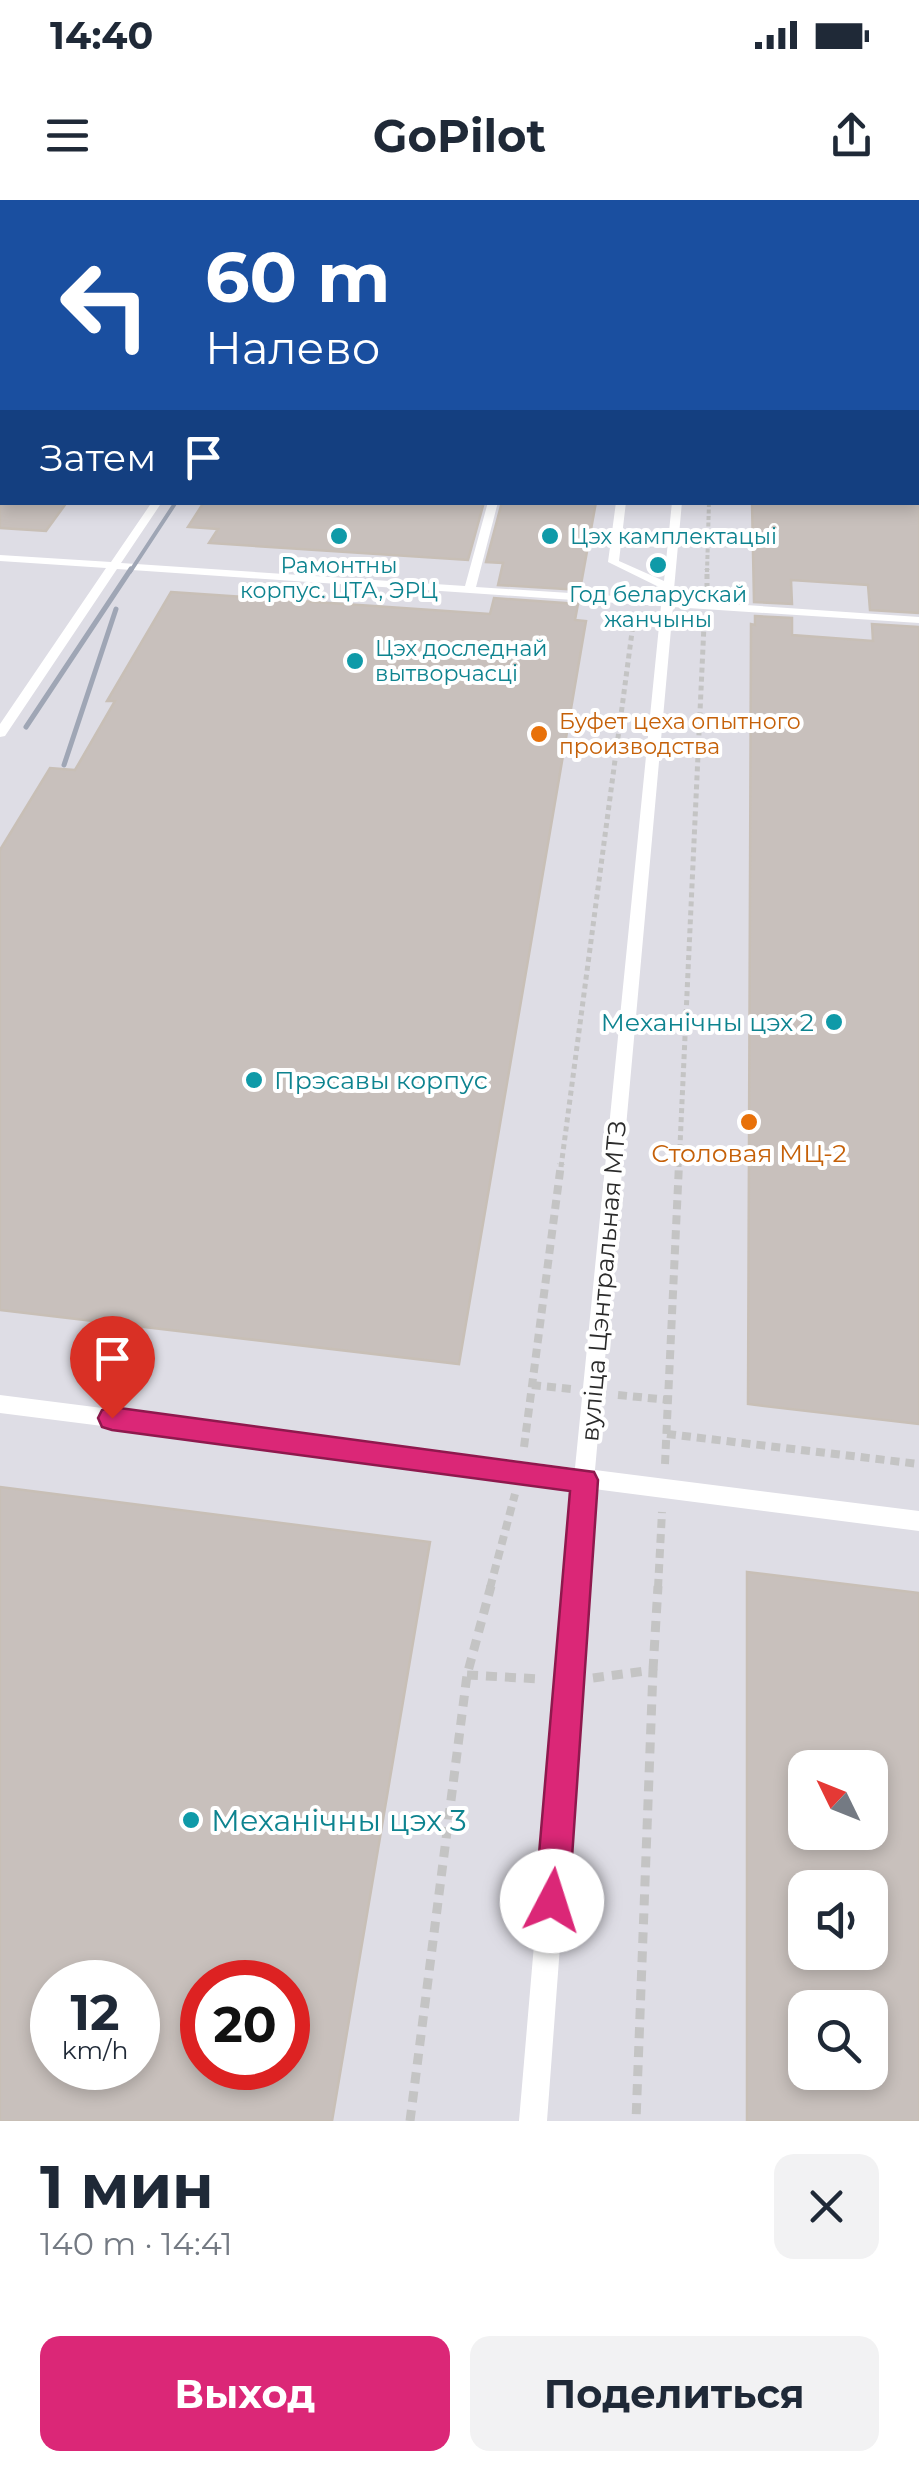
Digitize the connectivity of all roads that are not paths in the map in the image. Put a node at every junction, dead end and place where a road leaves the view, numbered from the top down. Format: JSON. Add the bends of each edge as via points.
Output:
{"nodes":[{"id":1,"x":155,"y":505,"type":"edge"},
{"id":2,"x":492,"y":505,"type":"edge"},
{"id":3,"x":620,"y":505,"type":"edge"},
{"id":4,"x":677,"y":505,"type":"edge"},
{"id":5,"x":0,"y":558,"type":"edge"},
{"id":6,"x":117,"y":565,"type":"junction"},
{"id":7,"x":468,"y":591,"type":"junction"},
{"id":8,"x":668,"y":605,"type":"junction"},
{"id":9,"x":919,"y":620,"type":"edge"},
{"id":10,"x":0,"y":699,"type":"edge"},
{"id":11,"x":23,"y":700,"type":"junction"},
{"id":12,"x":0,"y":733,"type":"edge"},
{"id":13,"x":0,"y":1404,"type":"edge"},
{"id":14,"x":584,"y":1480,"type":"junction"},
{"id":15,"x":919,"y":1521,"type":"edge"},
{"id":16,"x":533,"y":2121,"type":"edge"}],
"edges":[{"from":1,"to":6,"type":"lane"},
{"from":2,"to":7,"type":"lane"},
{"from":3,"to":8,"type":"lane","via":[[613,562]]},
{"from":4,"to":8,"type":"lane","name":"вуліца Цэнтральная МТЗ"},
{"from":5,"to":6,"type":"lane"},
{"from":6,"to":7,"type":"lane"},
{"from":6,"to":11,"type":"lane"},
{"from":7,"to":8,"type":"lane"},
{"from":8,"to":9,"type":"lane"},
{"from":8,"to":14,"type":"lane","name":"вуліца Цэнтральная МТЗ"},
{"from":10,"to":11,"type":"lane"},
{"from":11,"to":12,"type":"lane"},
{"from":13,"to":14,"type":"lane"},
{"from":14,"to":15,"type":"lane"},
{"from":14,"to":16,"type":"lane","name":"вуліца Цэнтральная МТЗ"}]}
